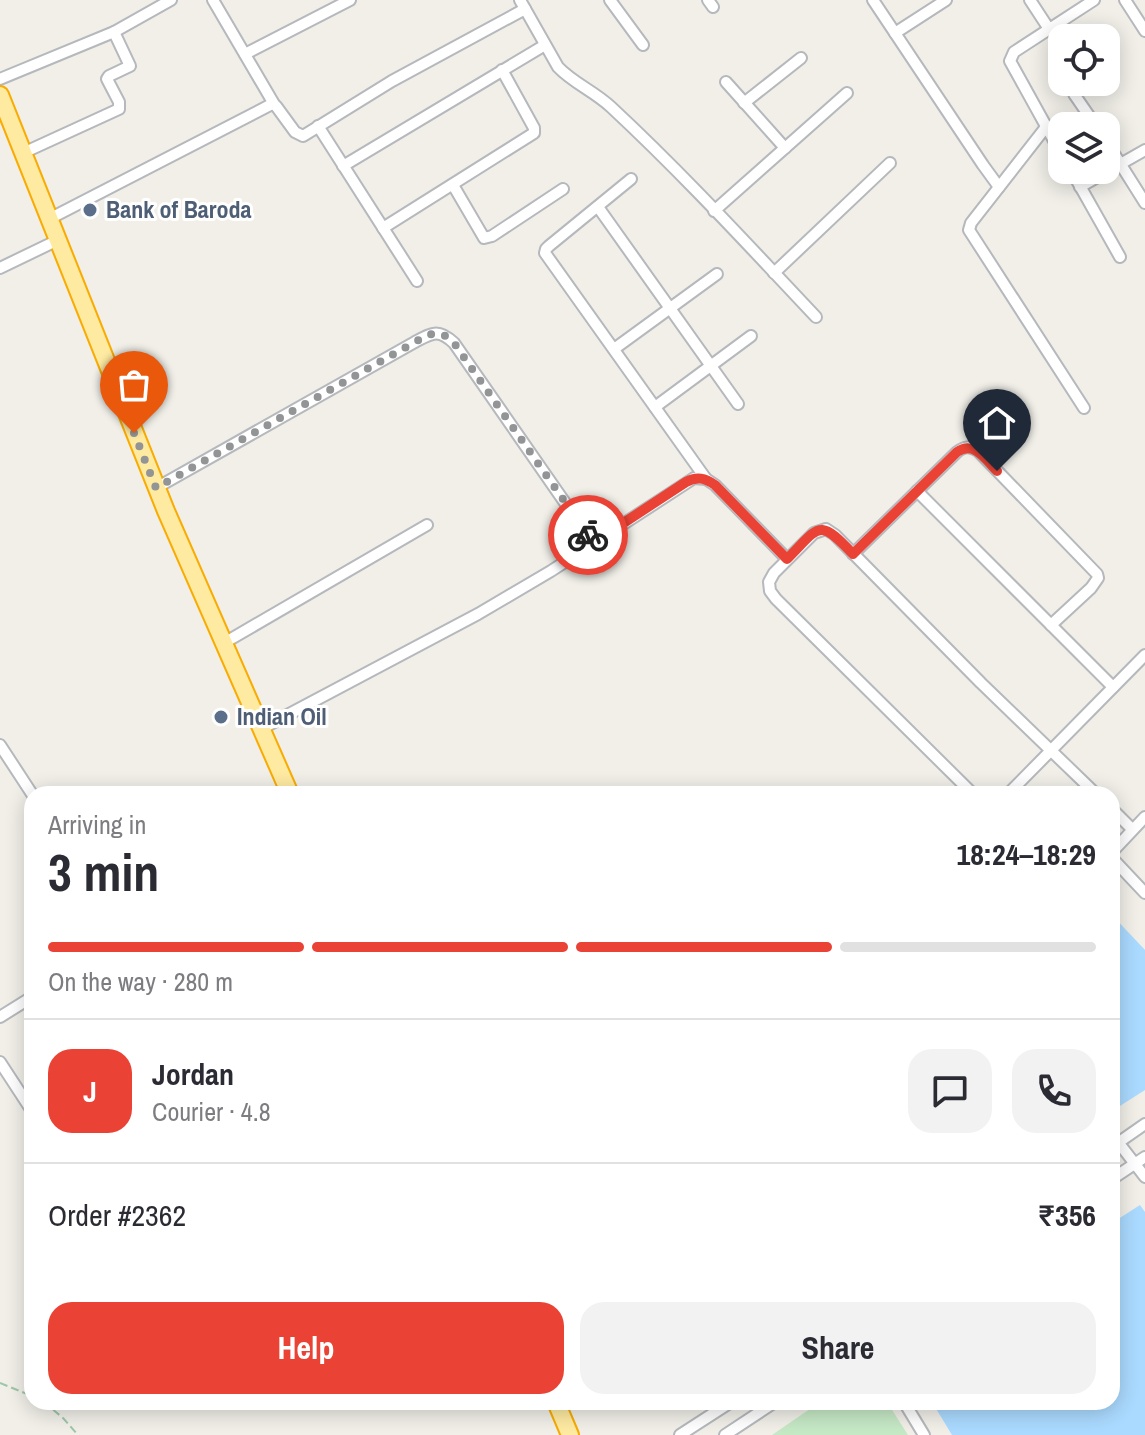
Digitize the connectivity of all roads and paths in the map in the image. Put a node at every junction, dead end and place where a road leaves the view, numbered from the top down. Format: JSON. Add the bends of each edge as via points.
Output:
{"nodes":[{"id":1,"x":171,"y":0,"type":"edge"},
{"id":2,"x":213,"y":0,"type":"edge"},
{"id":3,"x":349,"y":0,"type":"edge"},
{"id":4,"x":610,"y":0,"type":"edge"},
{"id":5,"x":873,"y":0,"type":"edge"},
{"id":6,"x":1030,"y":0,"type":"edge"},
{"id":7,"x":1094,"y":0,"type":"edge"},
{"id":8,"x":1125,"y":0,"type":"edge"},
{"id":9,"x":942,"y":1,"type":"edge"},
{"id":10,"x":522,"y":4,"type":"edge"},
{"id":11,"x":1057,"y":24,"type":"edge"},
{"id":12,"x":1048,"y":27,"type":"edge"},
{"id":13,"x":1048,"y":30,"type":"edge"},
{"id":14,"x":1145,"y":30,"type":"edge"},
{"id":15,"x":114,"y":32,"type":"junction"},
{"id":16,"x":895,"y":33,"type":"junction"},
{"id":17,"x":545,"y":45,"type":"junction"},
{"id":18,"x":643,"y":45,"type":"dead end"},
{"id":19,"x":245,"y":54,"type":"junction"},
{"id":20,"x":801,"y":58,"type":"dead end"},
{"id":21,"x":502,"y":70,"type":"junction"},
{"id":22,"x":0,"y":79,"type":"edge"},
{"id":23,"x":726,"y":82,"type":"dead end"},
{"id":24,"x":847,"y":93,"type":"dead end"},
{"id":25,"x":0,"y":95,"type":"edge"},
{"id":26,"x":744,"y":103,"type":"junction"},
{"id":27,"x":274,"y":104,"type":"junction"},
{"id":28,"x":318,"y":126,"type":"junction"},
{"id":29,"x":1046,"y":127,"type":"junction"},
{"id":30,"x":1048,"y":130,"type":"edge"},
{"id":31,"x":785,"y":148,"type":"junction"},
{"id":32,"x":1145,"y":150,"type":"edge"},
{"id":33,"x":23,"y":153,"type":"junction"},
{"id":34,"x":890,"y":163,"type":"dead end"},
{"id":35,"x":1121,"y":164,"type":"junction"},
{"id":36,"x":343,"y":166,"type":"junction"},
{"id":37,"x":631,"y":179,"type":"dead end"},
{"id":38,"x":1078,"y":184,"type":"edge"},
{"id":39,"x":453,"y":185,"type":"junction"},
{"id":40,"x":999,"y":187,"type":"junction"},
{"id":41,"x":1080,"y":187,"type":"junction"},
{"id":42,"x":563,"y":189,"type":"dead end"},
{"id":43,"x":1145,"y":203,"type":"edge"},
{"id":44,"x":598,"y":207,"type":"junction"},
{"id":45,"x":714,"y":211,"type":"junction"},
{"id":46,"x":49,"y":219,"type":"junction"},
{"id":47,"x":383,"y":228,"type":"junction"},
{"id":48,"x":58,"y":240,"type":"junction"},
{"id":49,"x":1120,"y":257,"type":"dead end"},
{"id":50,"x":0,"y":268,"type":"edge"},
{"id":51,"x":774,"y":273,"type":"junction"},
{"id":52,"x":717,"y":274,"type":"dead end"},
{"id":53,"x":417,"y":281,"type":"dead end"},
{"id":54,"x":671,"y":309,"type":"junction"},
{"id":55,"x":816,"y":317,"type":"dead end"},
{"id":56,"x":751,"y":336,"type":"dead end"},
{"id":57,"x":614,"y":349,"type":"junction"},
{"id":58,"x":710,"y":366,"type":"junction"},
{"id":59,"x":738,"y":404,"type":"dead end"},
{"id":60,"x":655,"y":407,"type":"junction"},
{"id":61,"x":1084,"y":408,"type":"dead end"},
{"id":62,"x":706,"y":479,"type":"junction"},
{"id":63,"x":156,"y":488,"type":"junction"},
{"id":64,"x":917,"y":491,"type":"junction"},
{"id":65,"x":427,"y":525,"type":"dead end"},
{"id":66,"x":593,"y":543,"type":"junction"},
{"id":67,"x":853,"y":554,"type":"junction"},
{"id":68,"x":787,"y":559,"type":"junction"},
{"id":69,"x":1051,"y":625,"type":"junction"},
{"id":70,"x":224,"y":643,"type":"junction"},
{"id":71,"x":1145,"y":655,"type":"edge"},
{"id":72,"x":1113,"y":687,"type":"junction"},
{"id":73,"x":261,"y":729,"type":"junction"},
{"id":74,"x":0,"y":745,"type":"edge"},
{"id":75,"x":1051,"y":750,"type":"junction"},
{"id":76,"x":27,"y":786,"type":"edge"},
{"id":77,"x":286,"y":786,"type":"edge"},
{"id":78,"x":965,"y":786,"type":"edge"},
{"id":79,"x":1016,"y":786,"type":"edge"},
{"id":80,"x":1088,"y":786,"type":"edge"},
{"id":81,"x":1120,"y":817,"type":"edge"},
{"id":82,"x":1145,"y":817,"type":"edge"},
{"id":83,"x":1132,"y":829,"type":"junction"},
{"id":84,"x":1120,"y":845,"type":"edge"},
{"id":85,"x":1120,"y":864,"type":"edge"},
{"id":86,"x":1145,"y":893,"type":"edge"},
{"id":87,"x":24,"y":1002,"type":"edge"},
{"id":88,"x":0,"y":1017,"type":"edge"},
{"id":89,"x":0,"y":1062,"type":"edge"},
{"id":90,"x":24,"y":1099,"type":"edge"},
{"id":91,"x":1145,"y":1124,"type":"edge"},
{"id":92,"x":1120,"y":1141,"type":"edge"},
{"id":93,"x":1120,"y":1149,"type":"edge"},
{"id":94,"x":1145,"y":1157,"type":"edge"},
{"id":95,"x":1135,"y":1164,"type":"junction"},
{"id":96,"x":1120,"y":1174,"type":"edge"},
{"id":97,"x":1145,"y":1177,"type":"edge"},
{"id":98,"x":0,"y":1383,"type":"edge"},
{"id":99,"x":24,"y":1393,"type":"edge"},
{"id":100,"x":54,"y":1410,"type":"edge"},
{"id":101,"x":559,"y":1410,"type":"edge"},
{"id":102,"x":719,"y":1410,"type":"edge"},
{"id":103,"x":763,"y":1410,"type":"edge"},
{"id":104,"x":909,"y":1410,"type":"edge"},
{"id":105,"x":78,"y":1435,"type":"edge"},
{"id":106,"x":570,"y":1435,"type":"edge"},
{"id":107,"x":680,"y":1435,"type":"edge"},
{"id":108,"x":725,"y":1435,"type":"edge"},
{"id":109,"x":924,"y":1435,"type":"edge"}],
"edges":[{"from":1,"to":15,"type":"street"},
{"from":2,"to":19,"type":"street"},
{"from":3,"to":19,"type":"street"},
{"from":4,"to":18,"type":"street"},
{"from":5,"to":16,"type":"street"},
{"from":6,"to":12,"type":"street"},
{"from":7,"to":11,"type":"street"},
{"from":8,"to":14,"type":"street"},
{"from":9,"to":16,"type":"street"},
{"from":10,"to":17,"type":"street"},
{"from":10,"to":28,"type":"street"},
{"from":13,"to":29,"type":"street","via":[[1014,52],[1010,61]]},
{"from":15,"to":22,"type":"street"},
{"from":15,"to":33,"type":"street","via":[[130,66],[107,79],[119,109]]},
{"from":16,"to":40,"type":"street"},
{"from":17,"to":21,"type":"street"},
{"from":17,"to":45,"type":"street","via":[[564,74],[611,107]]},
{"from":19,"to":27,"type":"street"},
{"from":20,"to":26,"type":"street"},
{"from":21,"to":36,"type":"street"},
{"from":21,"to":39,"type":"street","via":[[534,133]]},
{"from":23,"to":26,"type":"street"},
{"from":24,"to":31,"type":"street"},
{"from":25,"to":33,"type":"highway"},
{"from":26,"to":31,"type":"street"},
{"from":27,"to":28,"type":"street","via":[[299,135]]},
{"from":27,"to":46,"type":"street"},
{"from":28,"to":36,"type":"street"},
{"from":29,"to":30,"type":"street"},
{"from":29,"to":40,"type":"street"},
{"from":31,"to":45,"type":"street"},
{"from":32,"to":35,"type":"street"},
{"from":33,"to":46,"type":"highway"},
{"from":34,"to":51,"type":"street"},
{"from":35,"to":41,"type":"street"},
{"from":35,"to":43,"type":"street"},
{"from":36,"to":47,"type":"street"},
{"from":37,"to":44,"type":"street"},
{"from":38,"to":41,"type":"street"},
{"from":39,"to":42,"type":"street","via":[[484,238]]},
{"from":39,"to":47,"type":"street"},
{"from":40,"to":61,"type":"street","via":[[971,223],[970,234]]},
{"from":41,"to":49,"type":"street"},
{"from":44,"to":54,"type":"street"},
{"from":44,"to":57,"type":"street","via":[[545,253]]},
{"from":45,"to":51,"type":"street"},
{"from":46,"to":48,"type":"highway"},
{"from":47,"to":53,"type":"street"},
{"from":48,"to":50,"type":"street"},
{"from":48,"to":63,"type":"highway"},
{"from":51,"to":55,"type":"street"},
{"from":52,"to":54,"type":"street"},
{"from":54,"to":57,"type":"street"},
{"from":54,"to":58,"type":"street"},
{"from":56,"to":58,"type":"street"},
{"from":57,"to":60,"type":"street"},
{"from":58,"to":59,"type":"street"},
{"from":58,"to":60,"type":"street"},
{"from":60,"to":62,"type":"street"},
{"from":62,"to":66,"type":"street","via":[[686,482]]},
{"from":62,"to":68,"type":"street"},
{"from":63,"to":66,"type":"street","via":[[438,333],[454,343]]},
{"from":63,"to":70,"type":"highway"},
{"from":64,"to":67,"type":"street"},
{"from":64,"to":69,"type":"street"},
{"from":64,"to":69,"type":"street","via":[[964,447],[978,451],[1097,574],[1091,588]]},
{"from":65,"to":70,"type":"street"},
{"from":66,"to":73,"type":"street","via":[[443,634]]},
{"from":67,"to":68,"type":"street","via":[[826,529],[814,533]]},
{"from":67,"to":75,"type":"street"},
{"from":68,"to":78,"type":"street","via":[[769,582],[776,599]]},
{"from":69,"to":72,"type":"street"},
{"from":70,"to":73,"type":"highway"},
{"from":71,"to":72,"type":"street"},
{"from":72,"to":75,"type":"street"},
{"from":73,"to":77,"type":"highway"},
{"from":74,"to":76,"type":"street"},
{"from":75,"to":79,"type":"street"},
{"from":75,"to":80,"type":"street"},
{"from":81,"to":83,"type":"street"},
{"from":82,"to":83,"type":"street"},
{"from":83,"to":84,"type":"street"},
{"from":85,"to":86,"type":"street"},
{"from":87,"to":88,"type":"street"},
{"from":89,"to":90,"type":"street"},
{"from":91,"to":92,"type":"street"},
{"from":93,"to":95,"type":"street"},
{"from":94,"to":95,"type":"street"},
{"from":95,"to":96,"type":"street"},
{"from":95,"to":97,"type":"street"},
{"from":98,"to":99,"type":"path"},
{"from":100,"to":105,"type":"path"},
{"from":101,"to":106,"type":"highway"},
{"from":102,"to":107,"type":"street"},
{"from":103,"to":108,"type":"street"},
{"from":104,"to":109,"type":"street"}]}
